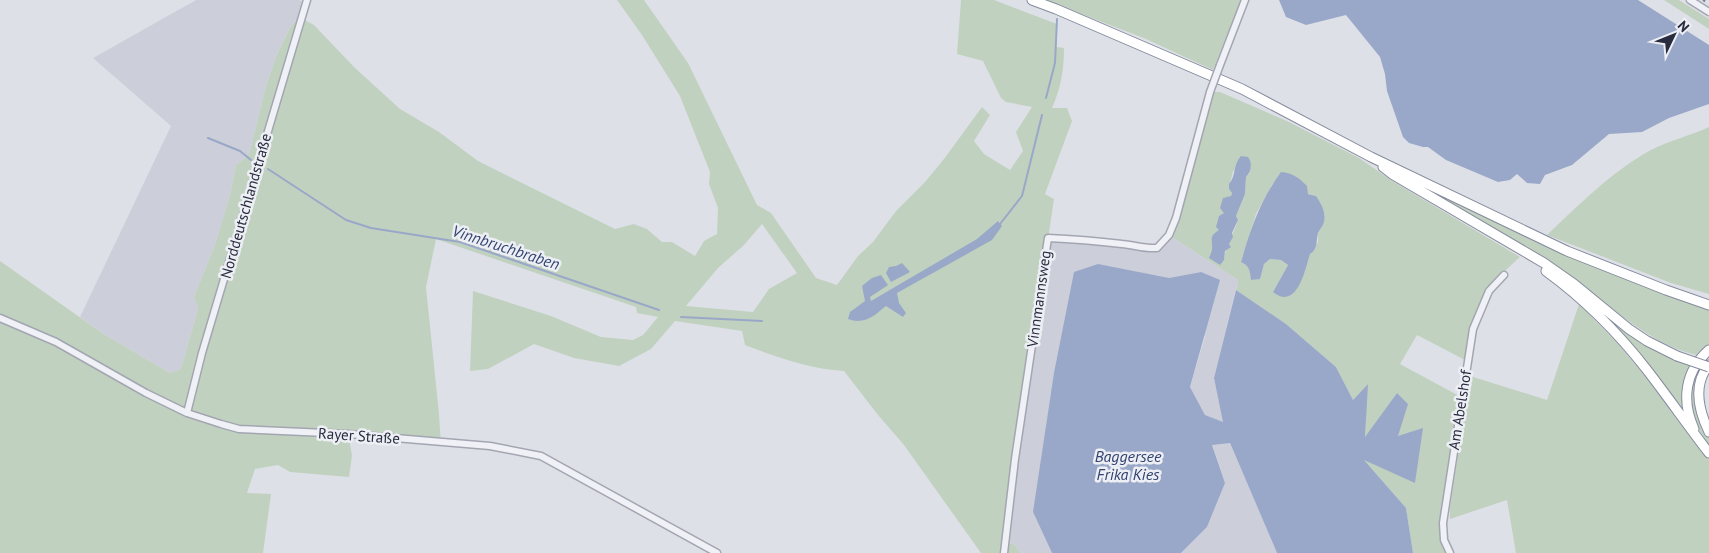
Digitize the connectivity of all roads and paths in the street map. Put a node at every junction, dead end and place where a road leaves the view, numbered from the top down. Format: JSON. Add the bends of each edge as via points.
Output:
{"nodes":[{"id":1,"x":307,"y":0,"type":"edge"},
{"id":2,"x":1032,"y":0,"type":"edge"},
{"id":3,"x":1245,"y":0,"type":"edge"},
{"id":4,"x":1690,"y":0,"type":"edge"},
{"id":5,"x":1709,"y":12,"type":"edge"},
{"id":6,"x":1371,"y":157,"type":"junction"},
{"id":7,"x":1504,"y":240,"type":"junction"},
{"id":8,"x":1504,"y":275,"type":"dead end"},
{"id":9,"x":1709,"y":305,"type":"edge"},
{"id":10,"x":0,"y":318,"type":"edge"},
{"id":11,"x":1709,"y":350,"type":"edge"},
{"id":12,"x":1709,"y":366,"type":"edge"},
{"id":13,"x":187,"y":413,"type":"junction"},
{"id":14,"x":1709,"y":432,"type":"edge"},
{"id":15,"x":1707,"y":450,"type":"edge"},
{"id":16,"x":717,"y":553,"type":"edge"},
{"id":17,"x":1004,"y":553,"type":"edge"},
{"id":18,"x":1450,"y":553,"type":"edge"}],
"edges":[{"from":1,"to":13,"type":"street","name":"Norddeutschlandstraße"},
{"from":2,"to":6,"type":"highway","via":[[1242,89]]},
{"from":3,"to":17,"type":"street","name":"Vinnmannsweg","bridge":true,"via":[[1210,92],[1169,235],[1157,248],[1048,238]]},
{"from":4,"to":5,"type":"street"},
{"from":6,"to":7,"type":"highway","via":[[1392,174]]},
{"from":6,"to":9,"type":"highway","via":[[1567,250]]},
{"from":7,"to":12,"type":"highway","bridge":true,"via":[[1574,284],[1647,341],[1677,356]]},
{"from":7,"to":15,"type":"highway","via":[[1551,275],[1618,337]]},
{"from":8,"to":18,"type":"street","name":"Am Abelshof","via":[[1489,291],[1473,329],[1443,523],[1444,540]]},
{"from":10,"to":13,"type":"street","name":"Rayer Straße","via":[[56,342]]},
{"from":11,"to":15,"type":"highway","via":[[1691,372],[1687,389],[1691,422]]},
{"from":12,"to":14,"type":"highway","via":[[1701,378],[1698,392]]},
{"from":13,"to":16,"type":"street","name":"Rayer Straße","via":[[239,429],[480,445],[541,456]]}]}
